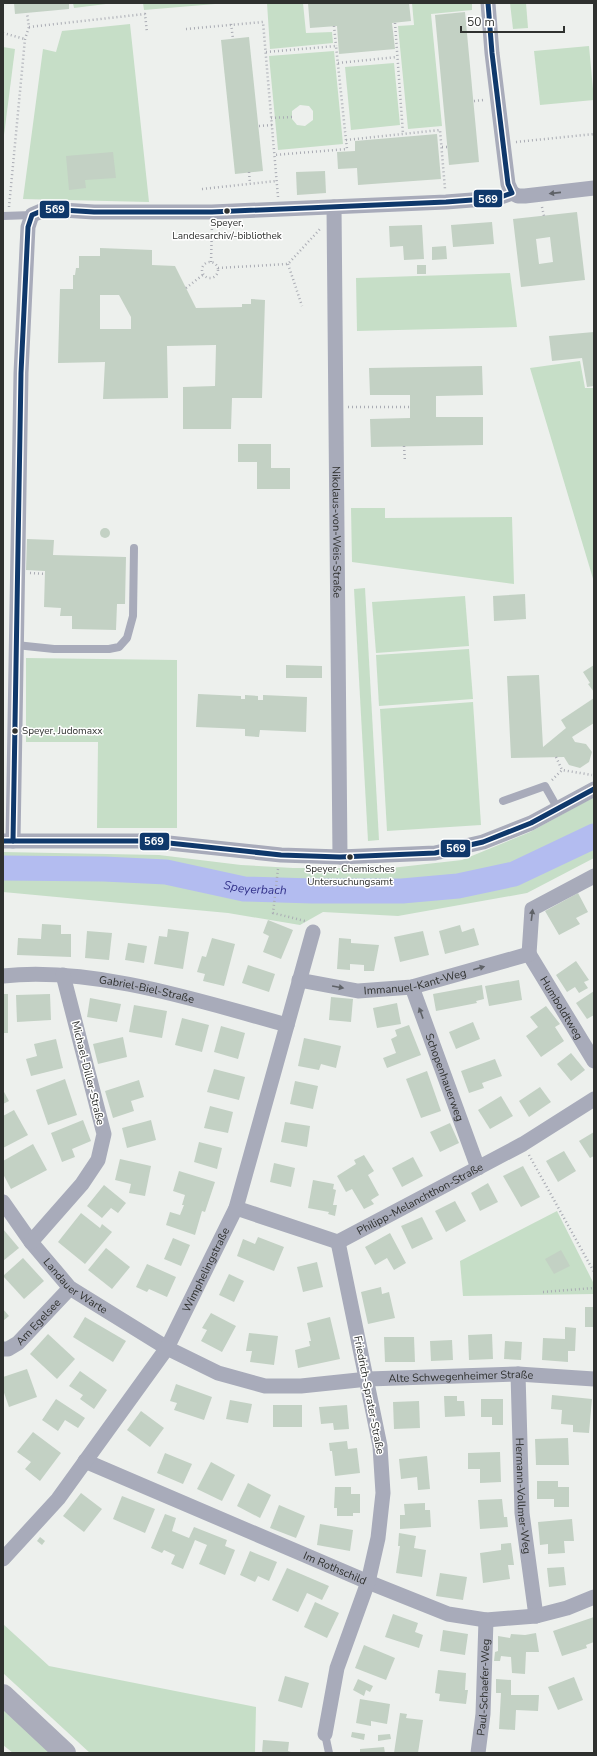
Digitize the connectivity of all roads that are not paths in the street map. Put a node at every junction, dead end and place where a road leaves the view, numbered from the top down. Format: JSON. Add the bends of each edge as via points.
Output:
{"nodes":[{"id":1,"x":488,"y":3,"type":"edge"},
{"id":2,"x":594,"y":188,"type":"edge"},
{"id":3,"x":512,"y":193,"type":"junction"},
{"id":4,"x":334,"y":212,"type":"junction"},
{"id":5,"x":32,"y":215,"type":"junction"},
{"id":6,"x":5,"y":216,"type":"edge"},
{"id":7,"x":134,"y":548,"type":"dead end"},
{"id":8,"x":16,"y":645,"type":"junction"},
{"id":9,"x":594,"y":789,"type":"edge"},
{"id":10,"x":503,"y":801,"type":"dead end"},
{"id":11,"x":558,"y":809,"type":"junction"},
{"id":12,"x":8,"y":841,"type":"edge"},
{"id":13,"x":340,"y":857,"type":"junction"},
{"id":14,"x":594,"y":876,"type":"edge"},
{"id":15,"x":313,"y":932,"type":"road end"},
{"id":16,"x":529,"y":954,"type":"junction"},
{"id":17,"x":63,"y":975,"type":"junction"},
{"id":18,"x":3,"y":976,"type":"edge"},
{"id":19,"x":299,"y":980,"type":"junction"},
{"id":20,"x":412,"y":987,"type":"junction"},
{"id":21,"x":287,"y":1025,"type":"junction"},
{"id":22,"x":594,"y":1061,"type":"edge"},
{"id":23,"x":594,"y":1099,"type":"edge"},
{"id":24,"x":478,"y":1168,"type":"junction"},
{"id":25,"x":3,"y":1202,"type":"edge"},
{"id":26,"x":236,"y":1208,"type":"junction"},
{"id":27,"x":30,"y":1242,"type":"junction"},
{"id":28,"x":338,"y":1242,"type":"junction"},
{"id":29,"x":70,"y":1288,"type":"junction"},
{"id":30,"x":167,"y":1348,"type":"junction"},
{"id":31,"x":3,"y":1350,"type":"edge"},
{"id":32,"x":518,"y":1374,"type":"junction"},
{"id":33,"x":368,"y":1379,"type":"junction"},
{"id":34,"x":594,"y":1379,"type":"edge"},
{"id":35,"x":85,"y":1462,"type":"junction"},
{"id":36,"x":3,"y":1559,"type":"edge"},
{"id":37,"x":368,"y":1582,"type":"junction"},
{"id":38,"x":594,"y":1597,"type":"edge"},
{"id":39,"x":536,"y":1616,"type":"junction"},
{"id":40,"x":486,"y":1620,"type":"junction"},
{"id":41,"x":3,"y":1695,"type":"edge"},
{"id":42,"x":325,"y":1734,"type":"joint"},
{"id":43,"x":65,"y":1753,"type":"edge"},
{"id":44,"x":329,"y":1753,"type":"edge"},
{"id":45,"x":478,"y":1753,"type":"edge"}],
"edges":[{"from":1,"to":3,"type":"street","via":[[508,184]]},
{"from":2,"to":3,"type":"street","one_way":true,"via":[[525,196]]},
{"from":3,"to":4,"type":"street","via":[[498,198]]},
{"from":4,"to":5,"type":"street","via":[[279,209],[94,212],[46,209]]},
{"from":4,"to":13,"type":"street","name":"Nikolaus-von-Weis-Straße"},
{"from":5,"to":6,"type":"lane"},
{"from":5,"to":8,"type":"street","via":[[28,227],[21,373]]},
{"from":7,"to":8,"type":"lane","via":[[133,616],[127,638],[119,647],[54,649]]},
{"from":8,"to":12,"type":"street"},
{"from":9,"to":11,"type":"street"},
{"from":10,"to":11,"type":"lane","via":[[545,786]]},
{"from":11,"to":13,"type":"street","via":[[483,842],[434,853]]},
{"from":12,"to":13,"type":"street","via":[[150,841],[281,855]]},
{"from":16,"to":14,"type":"street","one_way":true,"via":[[532,909]]},
{"from":15,"to":19,"type":"street","name":"Wimphelingstraße"},
{"from":20,"to":16,"type":"street","name":"Immanuel-Kant-Weg","one_way":true},
{"from":16,"to":22,"type":"street","name":"Humboldtweg"},
{"from":17,"to":18,"type":"street","name":"Gabriel-Biel-Straße"},
{"from":17,"to":21,"type":"street","name":"Gabriel-Biel-Straße","via":[[122,983]]},
{"from":17,"to":27,"type":"street","name":"Michael-Diller-Straße","via":[[104,1134],[98,1160],[82,1184]]},
{"from":19,"to":20,"type":"street","name":"Immanuel-Kant-Weg","one_way":true,"via":[[358,991]]},
{"from":19,"to":21,"type":"street","name":"Wimphelingstraße"},
{"from":24,"to":20,"type":"street","name":"Schopenhauerweg","one_way":true},
{"from":21,"to":26,"type":"street","name":"Wimphelingstraße"},
{"from":23,"to":24,"type":"street","name":"Philipp-Melanchthon-Straße","via":[[523,1144]]},
{"from":24,"to":28,"type":"street","name":"Philipp-Melanchthon-Straße"},
{"from":25,"to":27,"type":"street","name":"Landauer Warte"},
{"from":26,"to":28,"type":"street"},
{"from":26,"to":30,"type":"street","name":"Wimphelingstraße"},
{"from":27,"to":29,"type":"street","name":"Landauer Warte"},
{"from":28,"to":33,"type":"street","name":"Friedrich-Sprater-Straße"},
{"from":29,"to":30,"type":"street","name":"Landauer Warte"},
{"from":29,"to":31,"type":"street","name":"Am Egelsee","via":[[18,1343]]},
{"from":30,"to":33,"type":"street","name":"Alte Schwegenheimer Straße","via":[[218,1373],[265,1386],[301,1386]]},
{"from":30,"to":35,"type":"street","name":"Wimphelingstraße"},
{"from":32,"to":33,"type":"street","name":"Alte Schwegenheimer Straße"},
{"from":32,"to":34,"type":"street","name":"Alte Schwegenheimer Straße"},
{"from":32,"to":39,"type":"street","name":"Hermann-Vollmer-Weg","via":[[522,1513]]},
{"from":33,"to":37,"type":"street","name":"Friedrich-Sprater-Straße","via":[[380,1446],[383,1493],[378,1538]]},
{"from":35,"to":36,"type":"street","name":"Wimphelingstraße","via":[[58,1499]]},
{"from":35,"to":37,"type":"street","name":"Im Rothschild"},
{"from":37,"to":40,"type":"street","name":"Im Rothschild","via":[[448,1614]]},
{"from":37,"to":42,"type":"street","name":"Friedrich-Sprater-Straße","via":[[337,1668]]},
{"from":38,"to":39,"type":"street","name":"Im Rothschild","via":[[567,1608]]},
{"from":39,"to":40,"type":"street","name":"Im Rothschild"},
{"from":40,"to":45,"type":"street","name":"Paul-Schaefer-Weg","via":[[483,1714]]},
{"from":41,"to":43,"type":"main road"},
{"from":42,"to":44,"type":"lane"}]}
